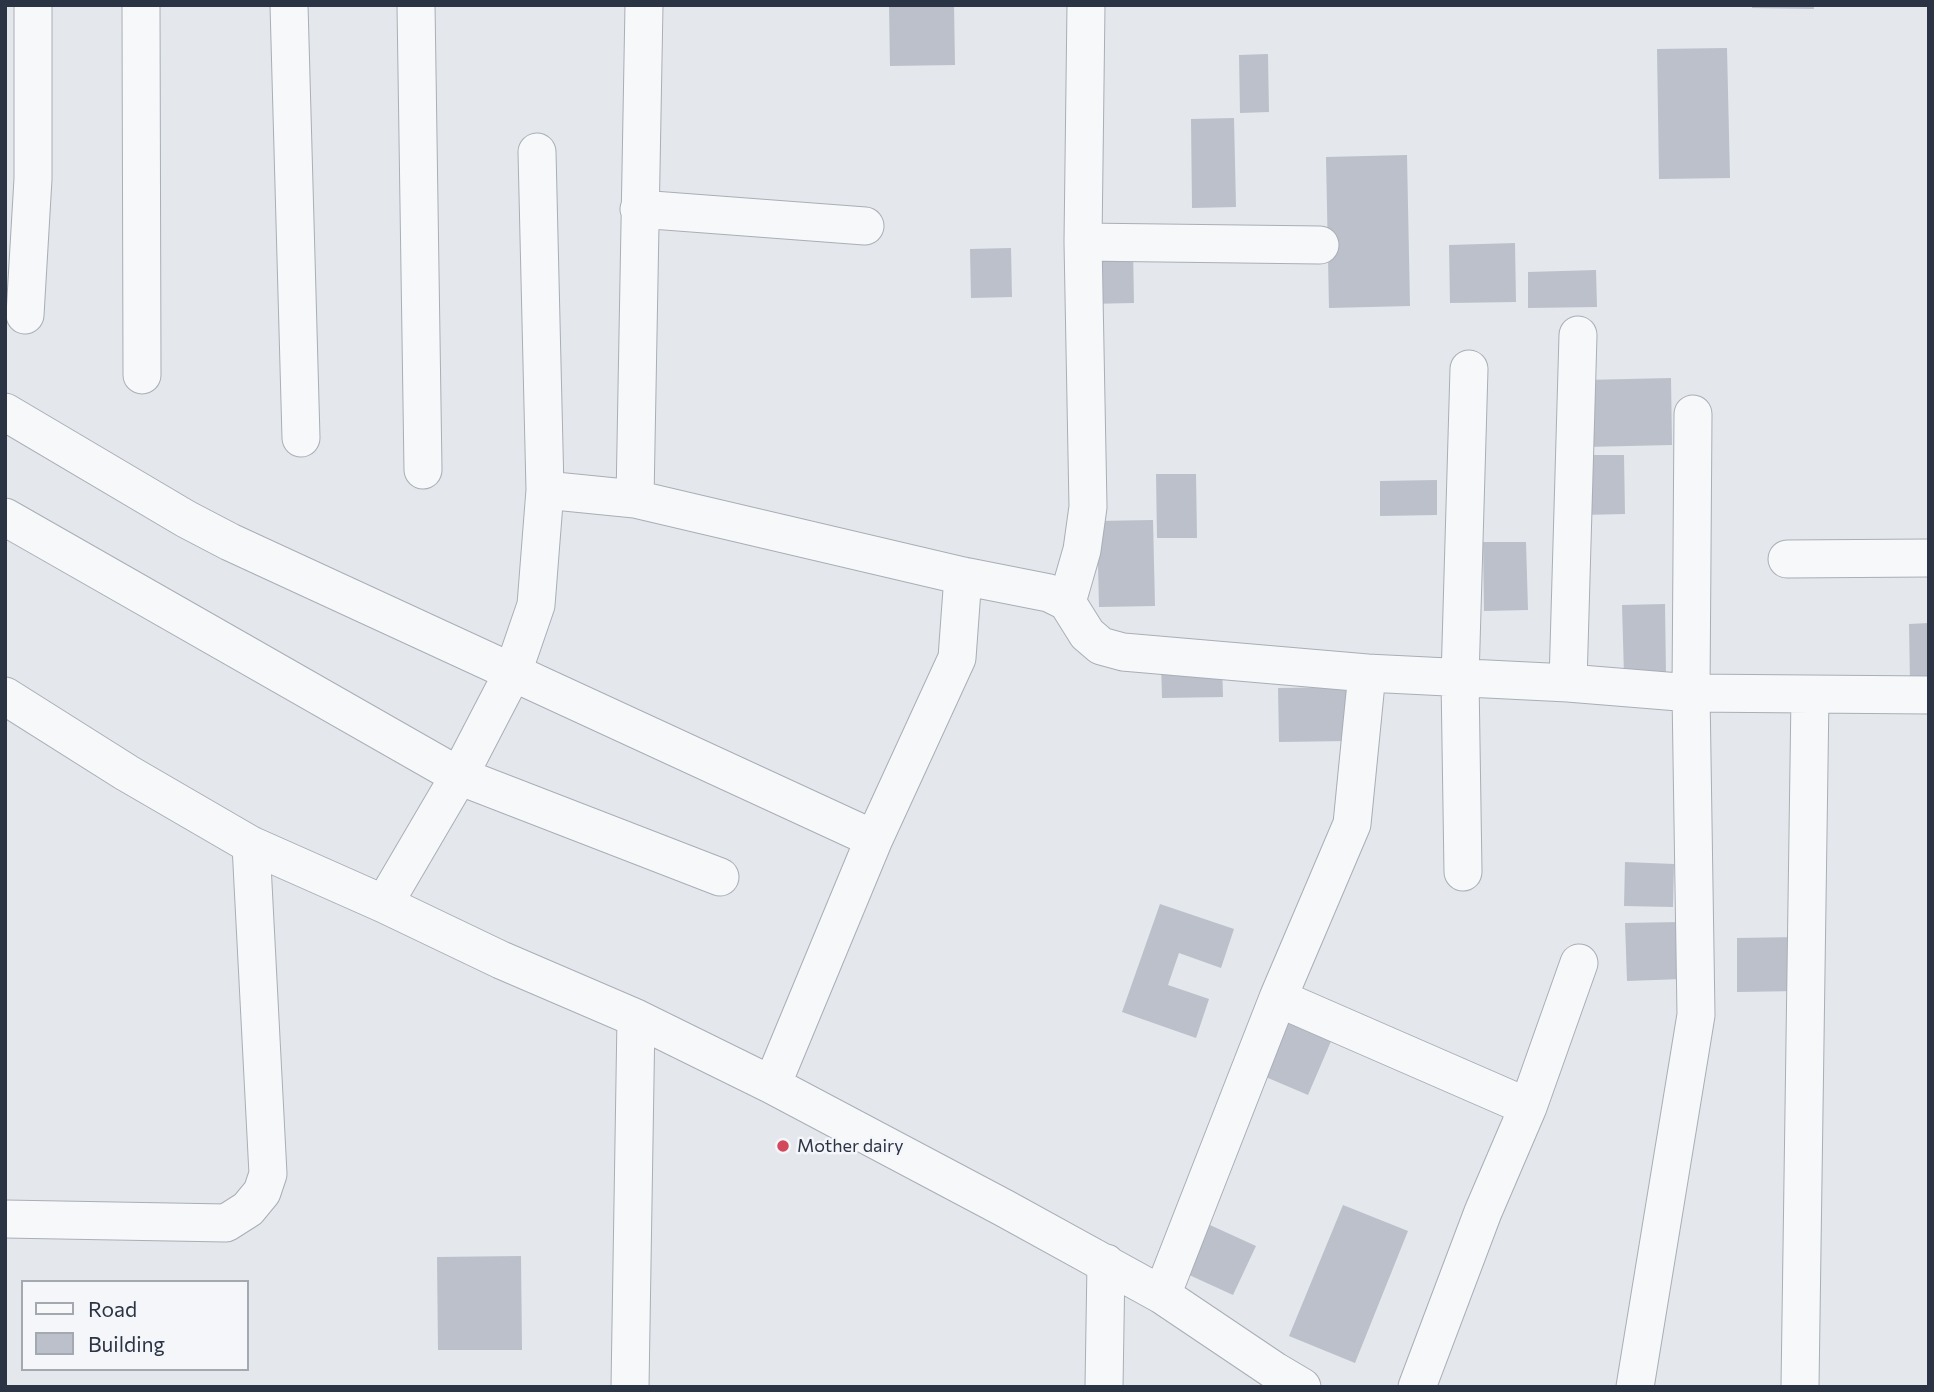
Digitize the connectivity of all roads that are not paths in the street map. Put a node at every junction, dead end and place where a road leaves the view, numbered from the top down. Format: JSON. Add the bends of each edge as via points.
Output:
{"nodes":[{"id":1,"x":33,"y":5,"type":"edge"},
{"id":2,"x":141,"y":5,"type":"edge"},
{"id":3,"x":289,"y":5,"type":"edge"},
{"id":4,"x":416,"y":5,"type":"edge"},
{"id":5,"x":644,"y":5,"type":"edge"},
{"id":6,"x":1086,"y":5,"type":"edge"},
{"id":7,"x":537,"y":152,"type":"dead end"},
{"id":8,"x":639,"y":209,"type":"junction"},
{"id":9,"x":865,"y":226,"type":"dead end"},
{"id":10,"x":1083,"y":242,"type":"junction"},
{"id":11,"x":1320,"y":245,"type":"dead end"},
{"id":12,"x":25,"y":315,"type":"dead end"},
{"id":13,"x":1578,"y":335,"type":"dead end"},
{"id":14,"x":1469,"y":369,"type":"dead end"},
{"id":15,"x":142,"y":375,"type":"dead end"},
{"id":16,"x":5,"y":412,"type":"edge"},
{"id":17,"x":1693,"y":414,"type":"dead end"},
{"id":18,"x":301,"y":438,"type":"dead end"},
{"id":19,"x":424,"y":470,"type":"dead end"},
{"id":20,"x":545,"y":490,"type":"junction"},
{"id":21,"x":635,"y":499,"type":"junction"},
{"id":22,"x":5,"y":517,"type":"edge"},
{"id":23,"x":1929,"y":558,"type":"edge"},
{"id":24,"x":1787,"y":559,"type":"dead end"},
{"id":25,"x":963,"y":576,"type":"junction"},
{"id":26,"x":1067,"y":602,"type":"junction"},
{"id":27,"x":513,"y":672,"type":"junction"},
{"id":28,"x":1367,"y":673,"type":"junction"},
{"id":29,"x":1460,"y":678,"type":"junction"},
{"id":30,"x":1568,"y":683,"type":"junction"},
{"id":31,"x":1691,"y":693,"type":"junction"},
{"id":32,"x":1810,"y":695,"type":"junction"},
{"id":33,"x":1929,"y":695,"type":"edge"},
{"id":34,"x":5,"y":696,"type":"edge"},
{"id":35,"x":459,"y":776,"type":"junction"},
{"id":36,"x":874,"y":839,"type":"junction"},
{"id":37,"x":251,"y":845,"type":"junction"},
{"id":38,"x":1463,"y":872,"type":"dead end"},
{"id":39,"x":720,"y":877,"type":"dead end"},
{"id":40,"x":384,"y":904,"type":"junction"},
{"id":41,"x":1578,"y":963,"type":"dead end"},
{"id":42,"x":1278,"y":998,"type":"junction"},
{"id":43,"x":636,"y":1018,"type":"junction"},
{"id":44,"x":772,"y":1085,"type":"junction"},
{"id":45,"x":1528,"y":1107,"type":"junction"},
{"id":46,"x":5,"y":1219,"type":"edge"},
{"id":47,"x":1106,"y":1263,"type":"junction"},
{"id":48,"x":1162,"y":1295,"type":"junction"},
{"id":49,"x":1284,"y":1381,"type":"edge"},
{"id":50,"x":630,"y":1387,"type":"edge"},
{"id":51,"x":1104,"y":1387,"type":"edge"},
{"id":52,"x":1417,"y":1387,"type":"edge"},
{"id":53,"x":1635,"y":1387,"type":"edge"},
{"id":54,"x":1800,"y":1387,"type":"edge"}],
"edges":[{"from":1,"to":12,"type":"street","via":[[33,179]]},
{"from":2,"to":15,"type":"street"},
{"from":3,"to":18,"type":"street"},
{"from":4,"to":19,"type":"street"},
{"from":5,"to":8,"type":"street"},
{"from":6,"to":10,"type":"street"},
{"from":7,"to":20,"type":"street"},
{"from":8,"to":9,"type":"street"},
{"from":8,"to":21,"type":"street"},
{"from":10,"to":11,"type":"street"},
{"from":10,"to":26,"type":"street","via":[[1088,507],[1082,551]]},
{"from":13,"to":30,"type":"street"},
{"from":14,"to":29,"type":"street"},
{"from":16,"to":27,"type":"street","via":[[230,542]]},
{"from":17,"to":31,"type":"street"},
{"from":20,"to":21,"type":"street"},
{"from":20,"to":27,"type":"street","via":[[536,605]]},
{"from":21,"to":25,"type":"street"},
{"from":22,"to":35,"type":"street"},
{"from":23,"to":24,"type":"street"},
{"from":25,"to":26,"type":"street","via":[[1049,593]]},
{"from":25,"to":36,"type":"street","via":[[957,658]]},
{"from":26,"to":28,"type":"street","via":[[1087,634],[1101,646],[1123,652]]},
{"from":27,"to":35,"type":"street"},
{"from":27,"to":36,"type":"street"},
{"from":28,"to":29,"type":"street"},
{"from":28,"to":42,"type":"street","via":[[1352,824]]},
{"from":29,"to":30,"type":"street"},
{"from":29,"to":38,"type":"street"},
{"from":30,"to":31,"type":"street"},
{"from":31,"to":32,"type":"street"},
{"from":31,"to":53,"type":"street","via":[[1696,1015]]},
{"from":32,"to":33,"type":"street"},
{"from":32,"to":54,"type":"street"},
{"from":34,"to":37,"type":"street"},
{"from":35,"to":39,"type":"street"},
{"from":35,"to":40,"type":"street"},
{"from":36,"to":44,"type":"street"},
{"from":37,"to":40,"type":"street"},
{"from":37,"to":46,"type":"street","via":[[268,1174],[262,1192],[226,1223]]},
{"from":40,"to":43,"type":"street"},
{"from":41,"to":45,"type":"street"},
{"from":42,"to":45,"type":"street"},
{"from":42,"to":48,"type":"street"},
{"from":43,"to":44,"type":"street"},
{"from":43,"to":50,"type":"street"},
{"from":44,"to":47,"type":"street"},
{"from":45,"to":52,"type":"street"},
{"from":47,"to":48,"type":"street"},
{"from":47,"to":51,"type":"street"},
{"from":48,"to":49,"type":"street"}]}
